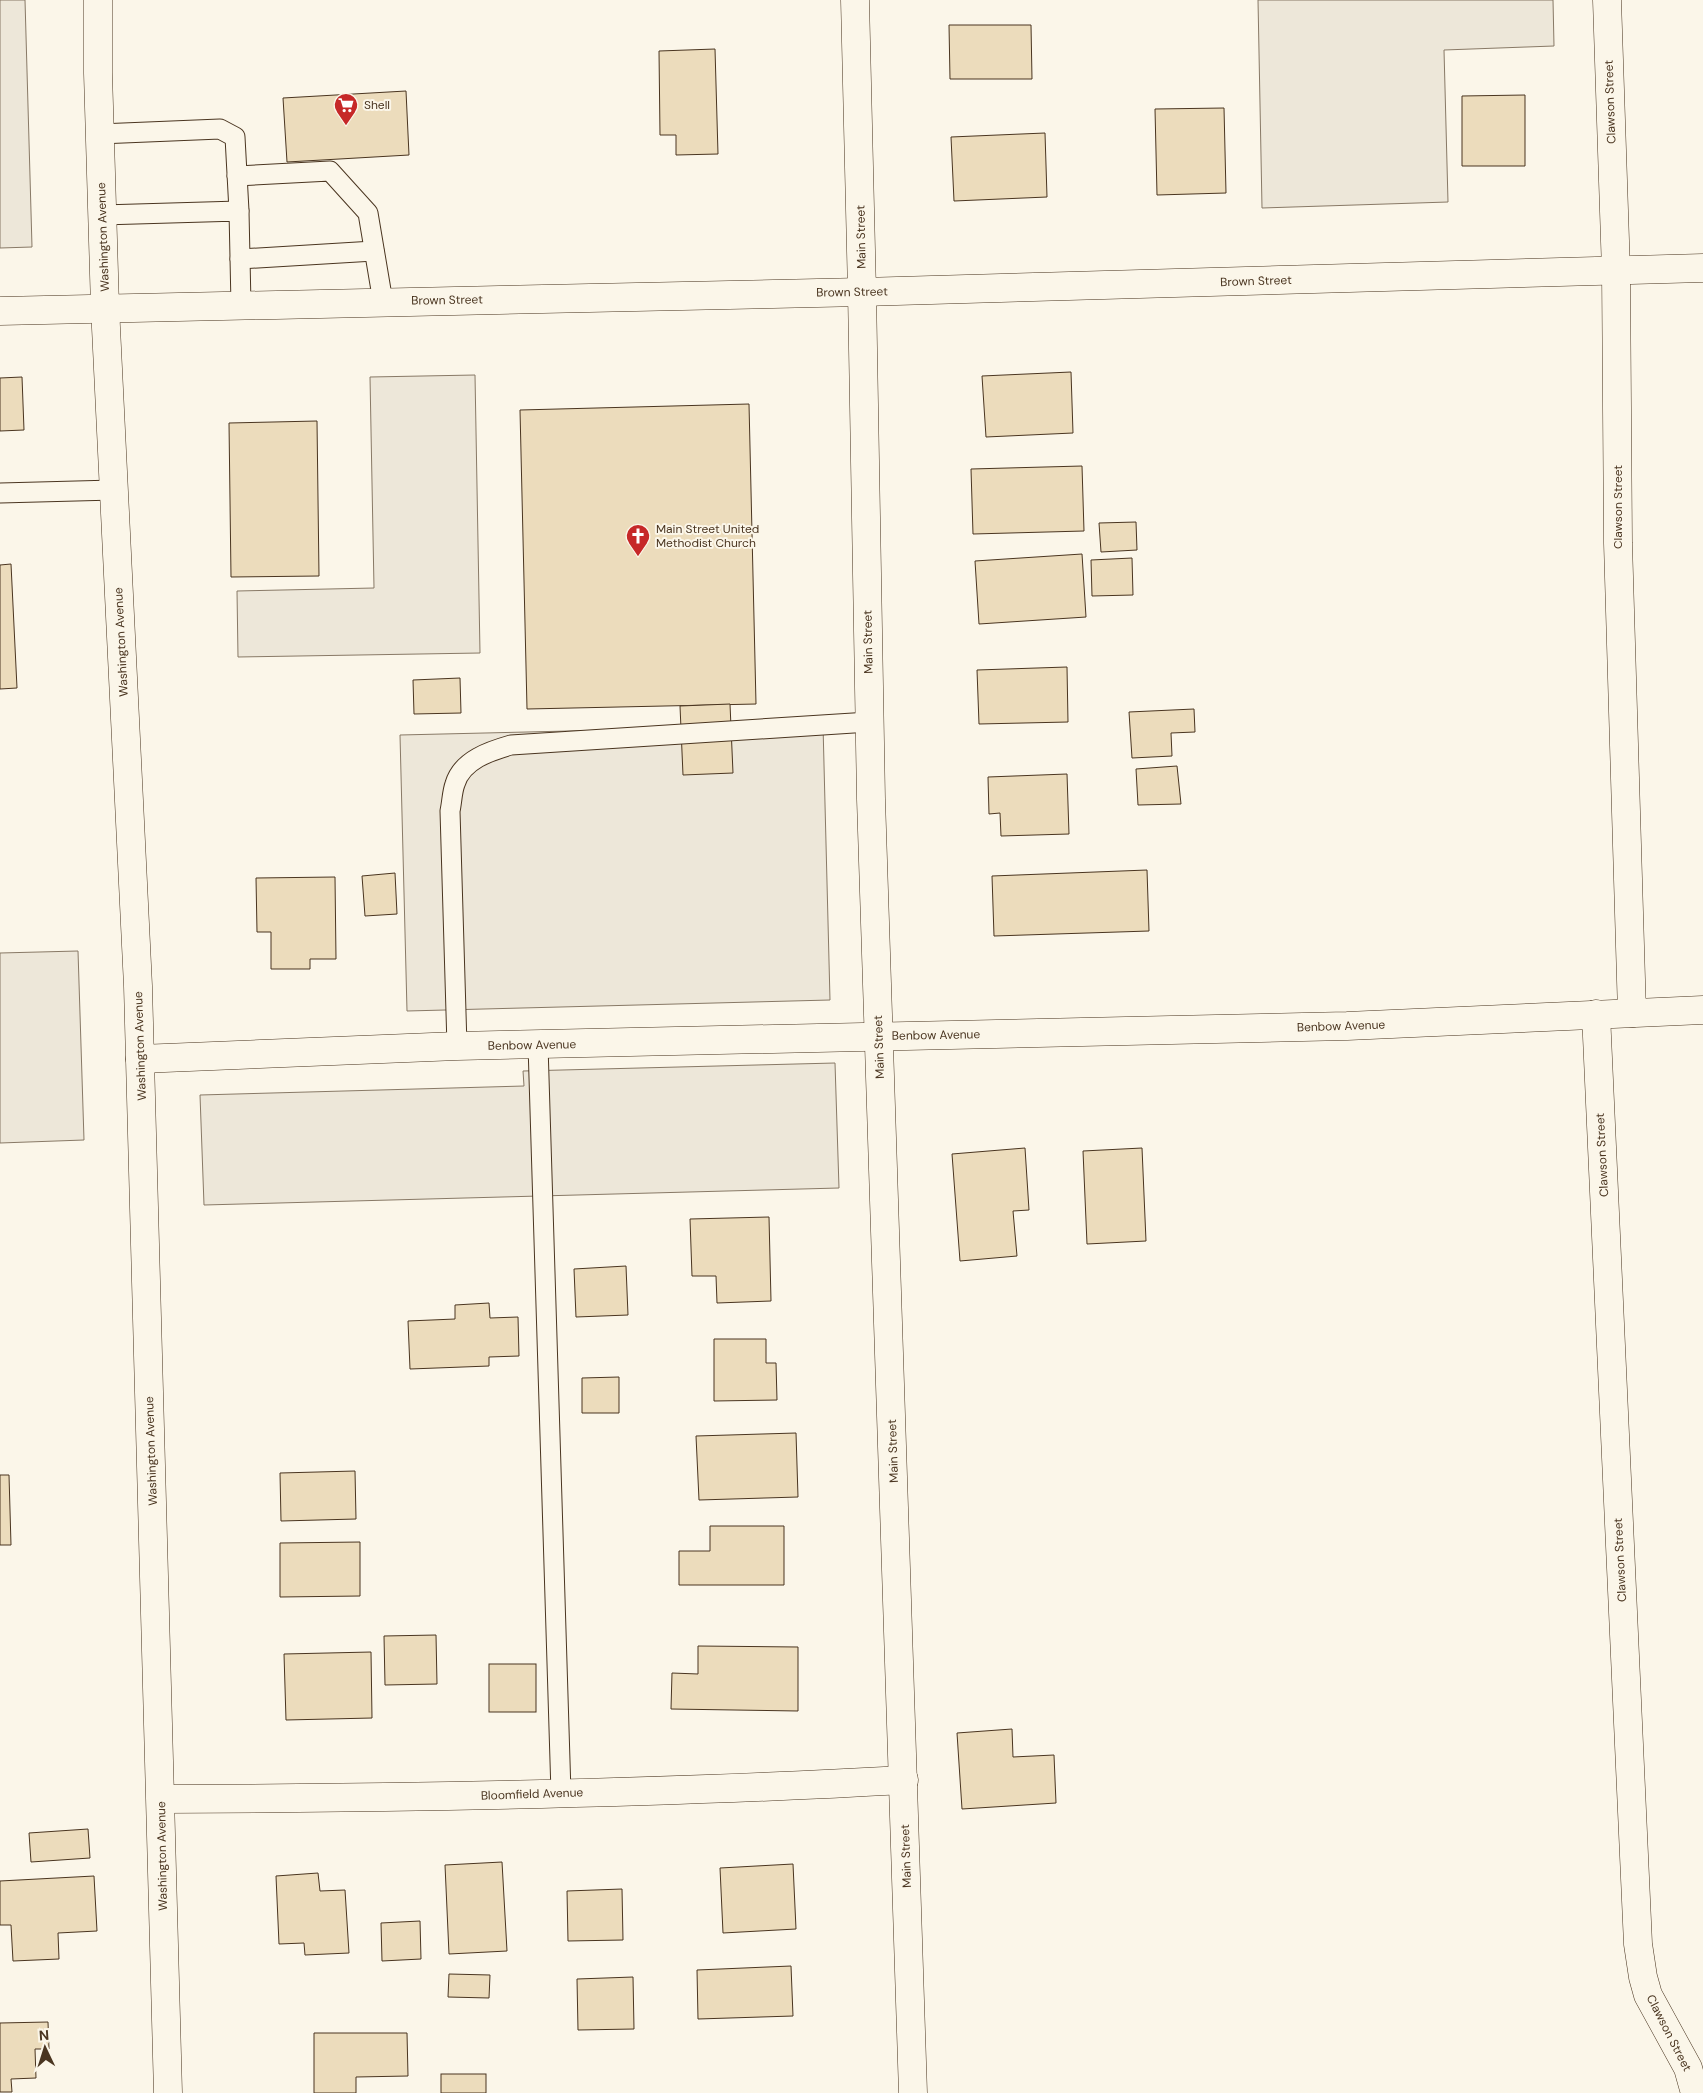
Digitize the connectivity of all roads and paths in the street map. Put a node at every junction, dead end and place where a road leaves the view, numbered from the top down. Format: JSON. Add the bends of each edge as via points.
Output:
{"nodes":[{"id":1,"x":98,"y":0,"type":"edge"},
{"id":2,"x":855,"y":0,"type":"edge"},
{"id":3,"x":1607,"y":0,"type":"edge"},
{"id":4,"x":99,"y":134,"type":"junction"},
{"id":5,"x":237,"y":176,"type":"junction"},
{"id":6,"x":239,"y":211,"type":"junction"},
{"id":7,"x":102,"y":215,"type":"junction"},
{"id":8,"x":374,"y":251,"type":"junction"},
{"id":9,"x":240,"y":259,"type":"junction"},
{"id":10,"x":1703,"y":268,"type":"edge"},
{"id":11,"x":1616,"y":271,"type":"junction"},
{"id":12,"x":862,"y":292,"type":"junction"},
{"id":13,"x":383,"y":302,"type":"junction"},
{"id":14,"x":241,"y":305,"type":"junction"},
{"id":15,"x":105,"y":307,"type":"junction"},
{"id":16,"x":0,"y":311,"type":"edge"},
{"id":17,"x":114,"y":490,"type":"junction"},
{"id":18,"x":0,"y":493,"type":"edge"},
{"id":19,"x":869,"y":722,"type":"junction"},
{"id":20,"x":1703,"y":1010,"type":"edge"},
{"id":21,"x":1632,"y":1013,"type":"junction"},
{"id":22,"x":1596,"y":1014,"type":"junction"},
{"id":23,"x":879,"y":1036,"type":"junction"},
{"id":24,"x":538,"y":1045,"type":"junction"},
{"id":25,"x":457,"y":1046,"type":"junction"},
{"id":26,"x":140,"y":1059,"type":"junction"},
{"id":27,"x":904,"y":1780,"type":"junction"},
{"id":28,"x":560,"y":1793,"type":"junction"},
{"id":29,"x":161,"y":1798,"type":"junction"},
{"id":30,"x":168,"y":2093,"type":"edge"},
{"id":31,"x":913,"y":2093,"type":"edge"},
{"id":32,"x":1695,"y":2093,"type":"edge"}],
"edges":[{"from":1,"to":4,"type":"street","name":"Washington Avenue"},
{"from":2,"to":12,"type":"street","name":"Main Street"},
{"from":3,"to":11,"type":"street","name":"Clawson Street"},
{"from":4,"to":5,"type":"lane","via":[[220,129],[234,137]]},
{"from":4,"to":7,"type":"street","name":"Washington Avenue"},
{"from":5,"to":6,"type":"lane"},
{"from":5,"to":8,"type":"lane","via":[[330,171],[368,213]]},
{"from":6,"to":7,"type":"lane"},
{"from":6,"to":9,"type":"lane"},
{"from":7,"to":15,"type":"street","name":"Washington Avenue"},
{"from":8,"to":9,"type":"lane"},
{"from":8,"to":13,"type":"lane"},
{"from":9,"to":14,"type":"lane"},
{"from":10,"to":11,"type":"street","name":"Brown Street"},
{"from":11,"to":12,"type":"street","name":"Brown Street"},
{"from":11,"to":21,"type":"street","name":"Clawson Street","via":[[1618,543]]},
{"from":12,"to":13,"type":"street","name":"Brown Street"},
{"from":12,"to":19,"type":"street","name":"Main Street"},
{"from":13,"to":14,"type":"street","name":"Brown Street"},
{"from":14,"to":15,"type":"street","name":"Brown Street"},
{"from":15,"to":16,"type":"street","name":"Brown Street"},
{"from":15,"to":17,"type":"street","name":"Washington Avenue"},
{"from":17,"to":18,"type":"lane"},
{"from":17,"to":26,"type":"street","name":"Washington Avenue"},
{"from":19,"to":23,"type":"street","name":"Main Street"},
{"from":19,"to":25,"type":"lane","via":[[511,746],[494,749],[463,769],[455,782],[450,811]]},
{"from":20,"to":21,"type":"street","name":"Benbow Avenue"},
{"from":21,"to":22,"type":"street","name":"Benbow Avenue"},
{"from":22,"to":23,"type":"street","name":"Benbow Avenue","via":[[1347,1026]]},
{"from":22,"to":32,"type":"street","name":"Clawson Street","via":[[1638,1944],[1648,1995],[1688,2068]]},
{"from":23,"to":24,"type":"street","name":"Benbow Avenue"},
{"from":23,"to":27,"type":"street","name":"Main Street"},
{"from":24,"to":25,"type":"street","name":"Benbow Avenue"},
{"from":24,"to":28,"type":"lane"},
{"from":25,"to":26,"type":"street","name":"Benbow Avenue"},
{"from":26,"to":29,"type":"street","name":"Washington Avenue"},
{"from":27,"to":28,"type":"street","name":"Bloomfield Avenue"},
{"from":27,"to":31,"type":"street","name":"Main Street"},
{"from":28,"to":29,"type":"street","name":"Bloomfield Avenue","via":[[392,1798]]},
{"from":29,"to":30,"type":"street","name":"Washington Avenue"}]}
